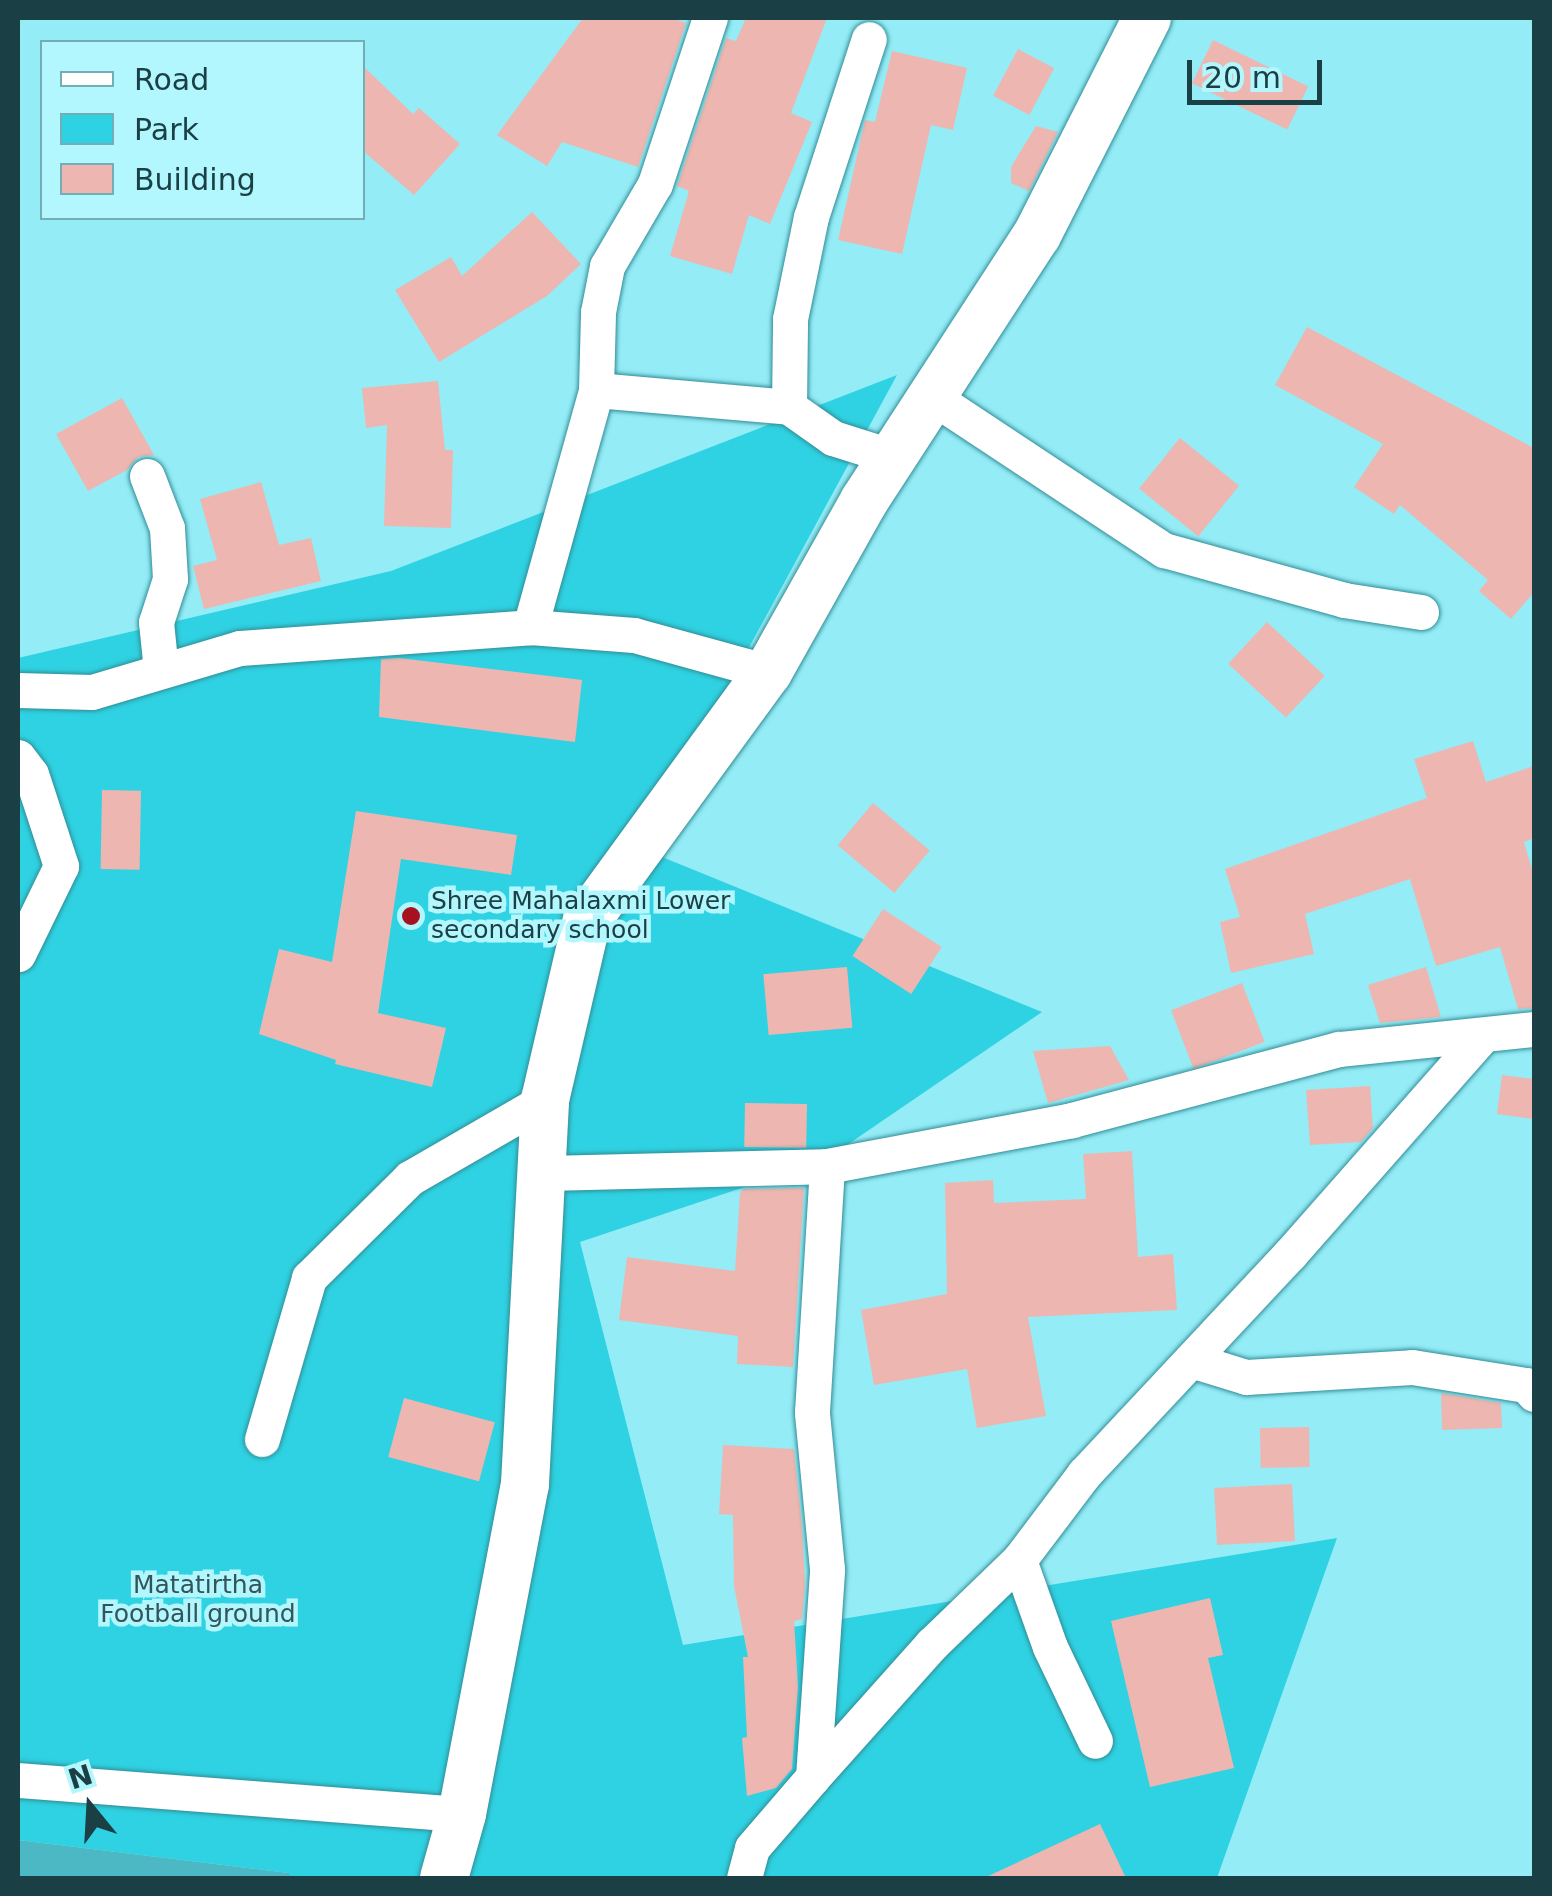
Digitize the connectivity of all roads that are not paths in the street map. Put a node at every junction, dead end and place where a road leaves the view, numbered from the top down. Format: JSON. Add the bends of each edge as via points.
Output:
{"nodes":[{"id":1,"x":710,"y":18,"type":"edge"},
{"id":2,"x":1147,"y":18,"type":"edge"},
{"id":3,"x":870,"y":38,"type":"dead end"},
{"id":4,"x":596,"y":390,"type":"junction"},
{"id":5,"x":934,"y":398,"type":"junction"},
{"id":6,"x":789,"y":407,"type":"junction"},
{"id":7,"x":893,"y":457,"type":"junction"},
{"id":8,"x":147,"y":476,"type":"dead end"},
{"id":9,"x":1421,"y":612,"type":"dead end"},
{"id":10,"x":530,"y":627,"type":"junction"},
{"id":11,"x":162,"y":670,"type":"junction"},
{"id":12,"x":768,"y":672,"type":"junction"},
{"id":13,"x":18,"y":690,"type":"edge"},
{"id":14,"x":18,"y":756,"type":"edge"},
{"id":15,"x":18,"y":954,"type":"edge"},
{"id":16,"x":1534,"y":1029,"type":"edge"},
{"id":17,"x":1481,"y":1037,"type":"junction"},
{"id":18,"x":545,"y":1100,"type":"junction"},
{"id":19,"x":828,"y":1166,"type":"junction"},
{"id":20,"x":543,"y":1173,"type":"junction"},
{"id":21,"x":1192,"y":1360,"type":"junction"},
{"id":22,"x":1534,"y":1394,"type":"edge"},
{"id":23,"x":262,"y":1440,"type":"dead end"},
{"id":24,"x":1019,"y":1560,"type":"junction"},
{"id":25,"x":1095,"y":1741,"type":"dead end"},
{"id":26,"x":813,"y":1777,"type":"junction"},
{"id":27,"x":18,"y":1780,"type":"edge"},
{"id":28,"x":462,"y":1814,"type":"junction"},
{"id":29,"x":444,"y":1878,"type":"edge"},
{"id":30,"x":744,"y":1878,"type":"edge"}],
"edges":[{"from":1,"to":4,"type":"street","via":[[656,184],[607,266]]},
{"from":2,"to":5,"type":"street","via":[[1037,235]]},
{"from":3,"to":6,"type":"street","via":[[811,217],[790,318]]},
{"from":4,"to":6,"type":"street"},
{"from":4,"to":10,"type":"street"},
{"from":5,"to":7,"type":"street"},
{"from":5,"to":9,"type":"street","via":[[1164,550],[1344,600]]},
{"from":6,"to":7,"type":"street","via":[[833,438]]},
{"from":7,"to":12,"type":"street"},
{"from":8,"to":11,"type":"street","via":[[167,528],[170,579],[156,622]]},
{"from":10,"to":11,"type":"street","via":[[240,648]]},
{"from":10,"to":12,"type":"street","via":[[634,636]]},
{"from":11,"to":13,"type":"street","via":[[92,692]]},
{"from":12,"to":18,"type":"street","via":[[587,920]]},
{"from":14,"to":15,"type":"street","via":[[32,774],[62,866]]},
{"from":16,"to":17,"type":"street"},
{"from":17,"to":19,"type":"street","via":[[1339,1049],[1072,1120]]},
{"from":17,"to":21,"type":"street"},
{"from":18,"to":20,"type":"street"},
{"from":18,"to":23,"type":"street","via":[[410,1178],[309,1278]]},
{"from":19,"to":20,"type":"street"},
{"from":19,"to":26,"type":"street","via":[[812,1412],[828,1569]]},
{"from":20,"to":28,"type":"street","via":[[525,1484]]},
{"from":21,"to":22,"type":"street","via":[[1246,1376],[1412,1367],[1526,1385]]},
{"from":21,"to":24,"type":"street","via":[[1084,1474]]},
{"from":24,"to":25,"type":"street","via":[[1050,1647]]},
{"from":24,"to":26,"type":"street","via":[[932,1644]]},
{"from":26,"to":30,"type":"street","via":[[752,1848]]},
{"from":27,"to":28,"type":"street"},
{"from":28,"to":29,"type":"street"}]}
